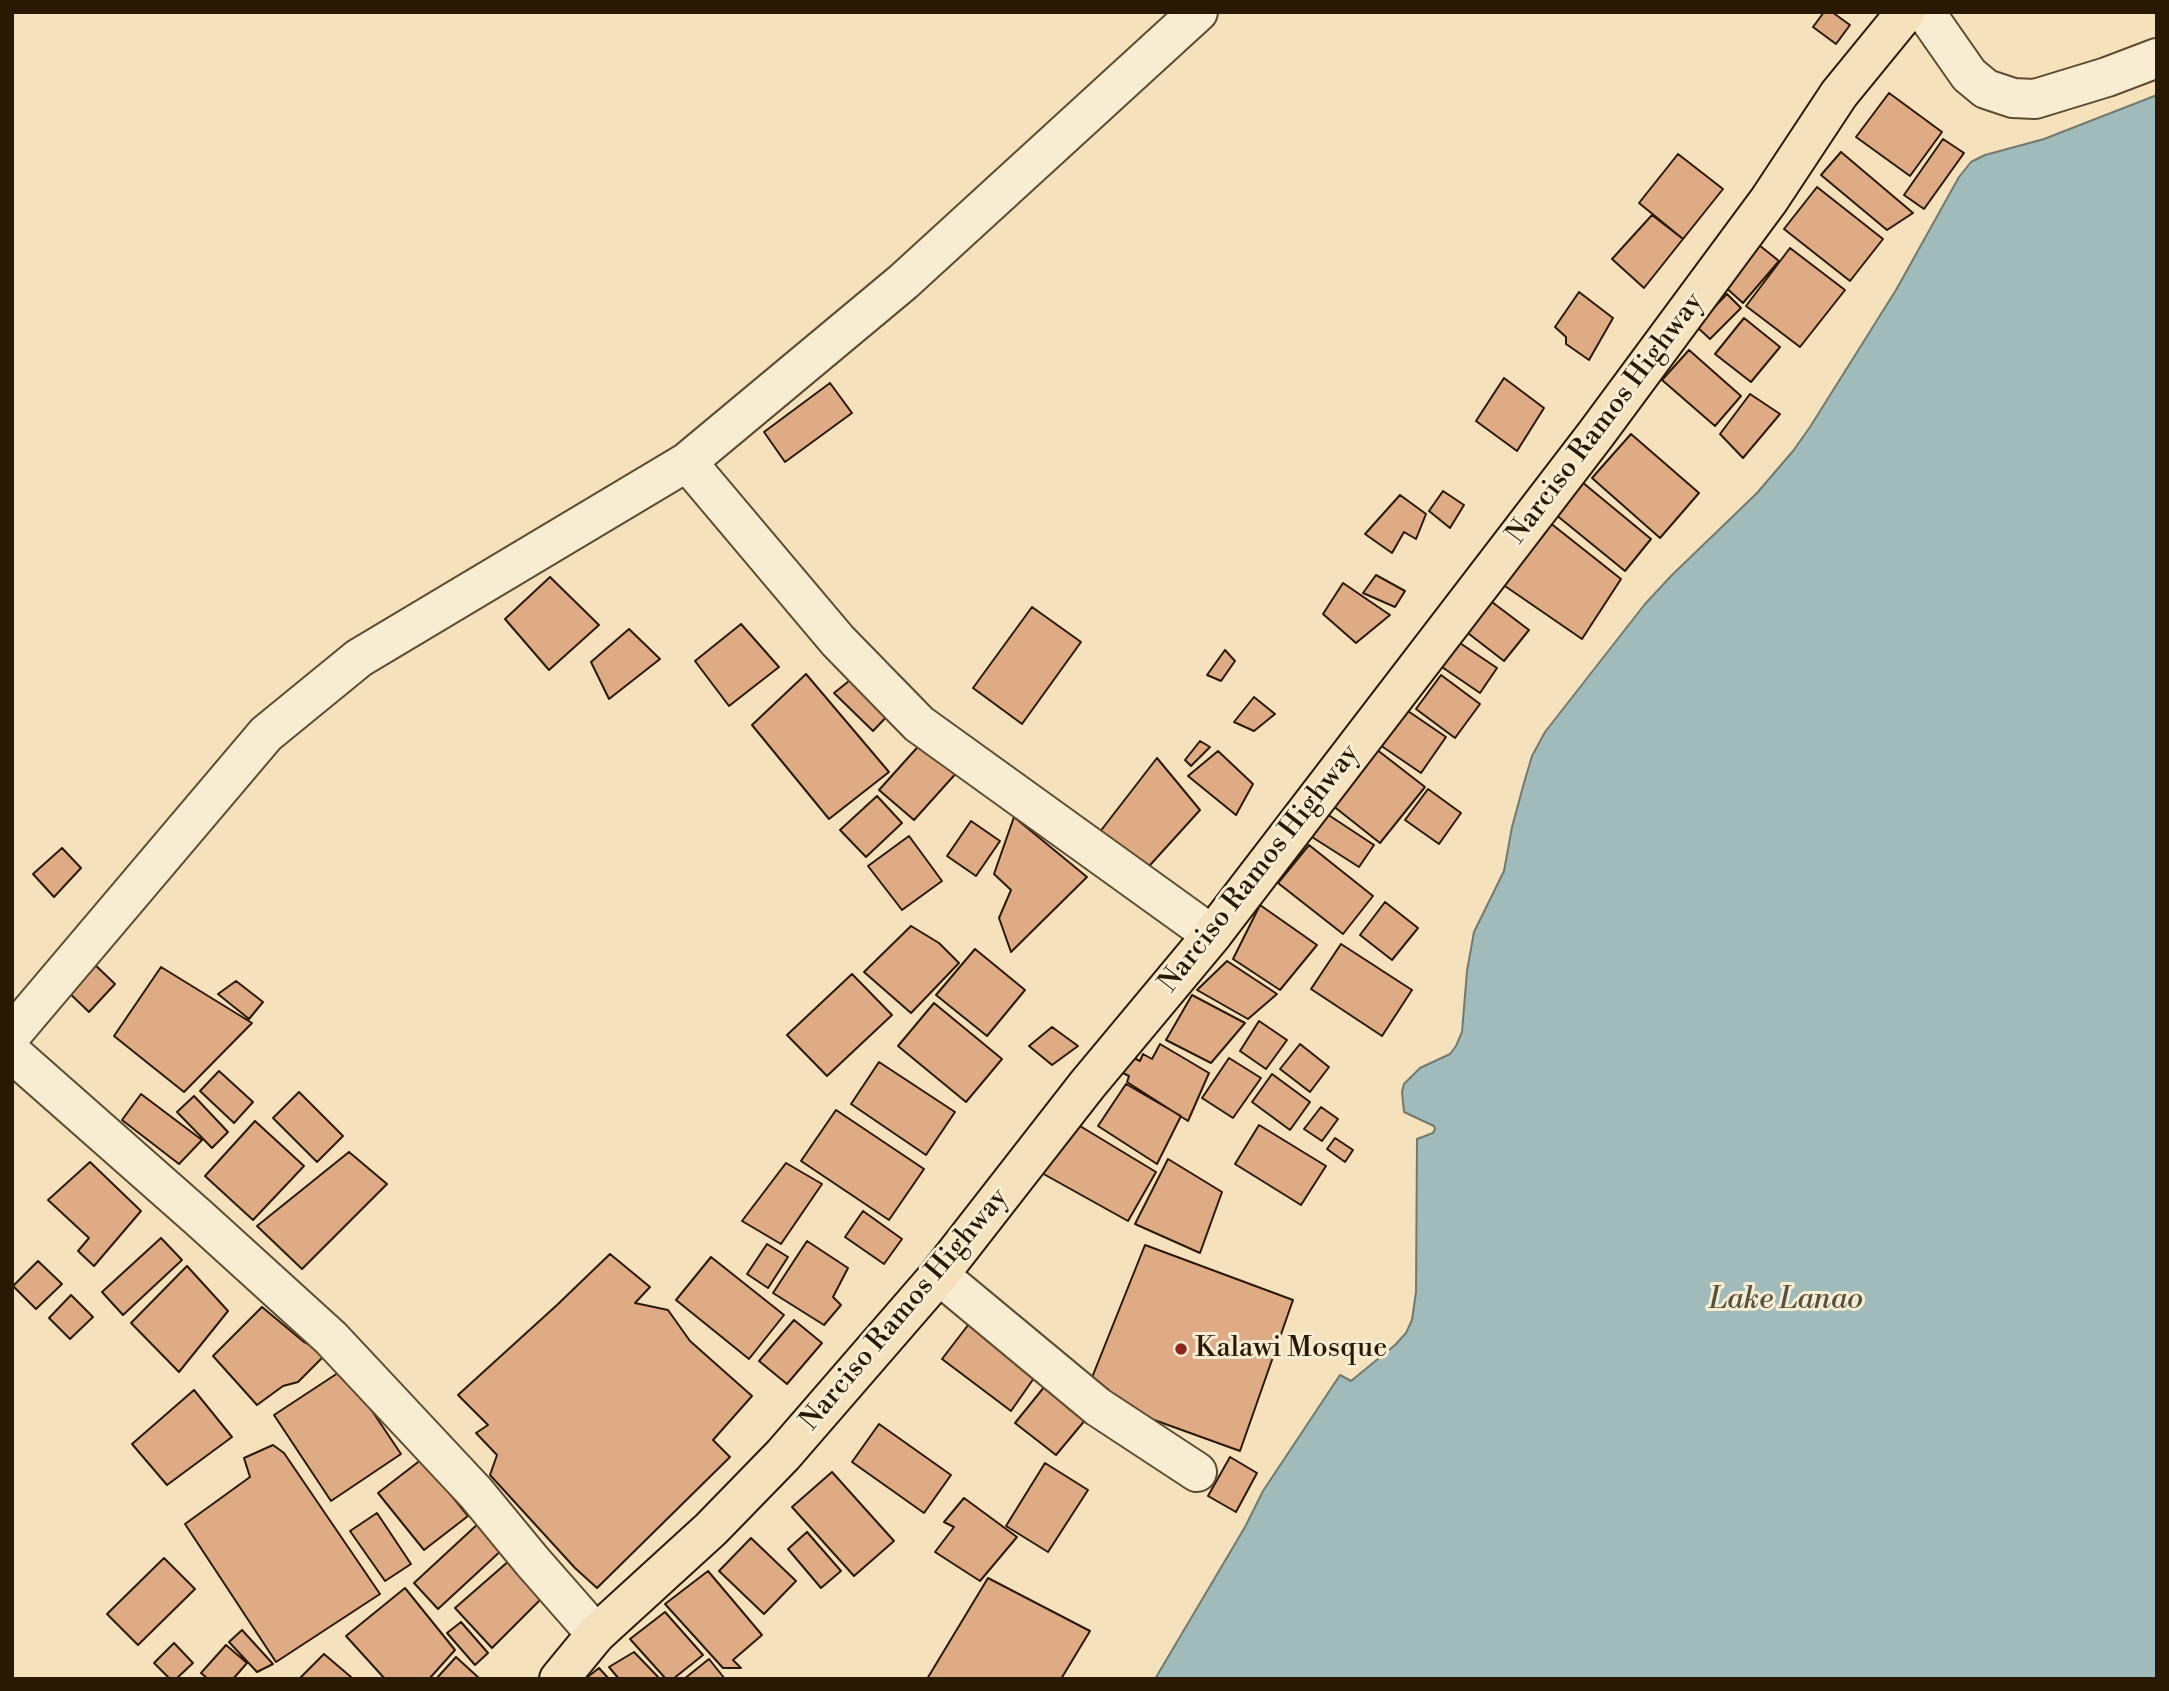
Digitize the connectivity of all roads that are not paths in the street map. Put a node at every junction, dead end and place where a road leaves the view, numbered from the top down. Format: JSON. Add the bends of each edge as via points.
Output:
{"nodes":[{"id":1,"x":1198,"y":12,"type":"edge"},
{"id":2,"x":1906,"y":12,"type":"edge"},
{"id":3,"x":1925,"y":12,"type":"edge"},
{"id":4,"x":2157,"y":58,"type":"edge"},
{"id":5,"x":687,"y":462,"type":"junction"},
{"id":6,"x":1212,"y":935,"type":"junction"},
{"id":7,"x":12,"y":1034,"type":"edge"},
{"id":8,"x":12,"y":1054,"type":"edge"},
{"id":9,"x":939,"y":1275,"type":"junction"},
{"id":10,"x":1197,"y":1472,"type":"dead end"},
{"id":11,"x":596,"y":1634,"type":"junction"},
{"id":12,"x":559,"y":1679,"type":"edge"}],
"edges":[{"from":1,"to":5,"type":"street","via":[[903,282]]},
{"from":2,"to":6,"type":"highway","name":"Narciso Ramos Highway","via":[[1839,94],[1769,200],[1596,434]]},
{"from":3,"to":4,"type":"street","via":[[1969,75],[1986,89],[2013,98],[2035,99]]},
{"from":5,"to":6,"type":"street","via":[[838,641],[919,724]]},
{"from":5,"to":7,"type":"street","via":[[359,658],[266,734]]},
{"from":6,"to":9,"type":"highway","name":"Narciso Ramos Highway"},
{"from":8,"to":11,"type":"street","via":[[331,1338],[476,1493]]},
{"from":9,"to":10,"type":"street","via":[[1098,1407]]},
{"from":9,"to":11,"type":"highway","name":"Narciso Ramos Highway","via":[[783,1455],[711,1529]]},
{"from":11,"to":12,"type":"highway","name":"Narciso Ramos Highway"}]}
